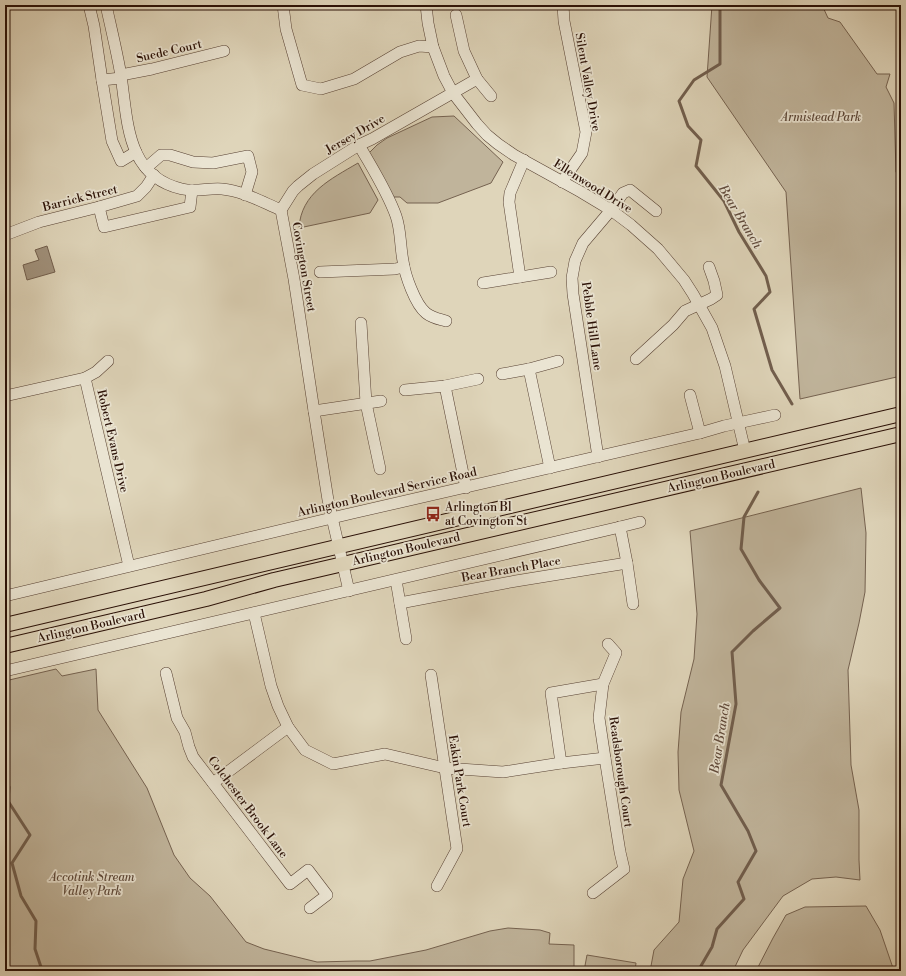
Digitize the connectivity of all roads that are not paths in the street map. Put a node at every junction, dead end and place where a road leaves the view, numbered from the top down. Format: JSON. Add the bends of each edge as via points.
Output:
{"nodes":[{"id":1,"x":89,"y":5,"type":"edge"},
{"id":2,"x":106,"y":5,"type":"edge"},
{"id":3,"x":283,"y":5,"type":"edge"},
{"id":4,"x":426,"y":5,"type":"edge"},
{"id":5,"x":563,"y":5,"type":"edge"},
{"id":6,"x":456,"y":15,"type":"dead end"},
{"id":7,"x":434,"y":46,"type":"junction"},
{"id":8,"x":224,"y":51,"type":"dead end"},
{"id":9,"x":121,"y":76,"type":"junction"},
{"id":10,"x":477,"y":79,"type":"junction"},
{"id":11,"x":102,"y":80,"type":"junction"},
{"id":12,"x":453,"y":93,"type":"junction"},
{"id":13,"x":491,"y":96,"type":"dead end"},
{"id":14,"x":359,"y":145,"type":"junction"},
{"id":15,"x":136,"y":152,"type":"junction"},
{"id":16,"x":524,"y":160,"type":"junction"},
{"id":17,"x":150,"y":172,"type":"junction"},
{"id":18,"x":562,"y":182,"type":"junction"},
{"id":19,"x":192,"y":190,"type":"junction"},
{"id":20,"x":245,"y":195,"type":"junction"},
{"id":21,"x":99,"y":208,"type":"junction"},
{"id":22,"x":281,"y":210,"type":"junction"},
{"id":23,"x":611,"y":210,"type":"junction"},
{"id":24,"x":656,"y":211,"type":"dead end"},
{"id":25,"x":5,"y":235,"type":"edge"},
{"id":26,"x":404,"y":267,"type":"junction"},
{"id":27,"x":708,"y":267,"type":"dead end"},
{"id":28,"x":320,"y":272,"type":"dead end"},
{"id":29,"x":551,"y":272,"type":"dead end"},
{"id":30,"x":520,"y":277,"type":"junction"},
{"id":31,"x":483,"y":283,"type":"dead end"},
{"id":32,"x":699,"y":305,"type":"junction"},
{"id":33,"x":446,"y":321,"type":"dead end"},
{"id":34,"x":361,"y":323,"type":"dead end"},
{"id":35,"x":636,"y":359,"type":"dead end"},
{"id":36,"x":108,"y":361,"type":"dead end"},
{"id":37,"x":558,"y":361,"type":"dead end"},
{"id":38,"x":529,"y":368,"type":"junction"},
{"id":39,"x":502,"y":374,"type":"dead end"},
{"id":40,"x":85,"y":378,"type":"junction"},
{"id":41,"x":478,"y":379,"type":"dead end"},
{"id":42,"x":445,"y":386,"type":"junction"},
{"id":43,"x":405,"y":390,"type":"dead end"},
{"id":44,"x":690,"y":395,"type":"dead end"},
{"id":45,"x":5,"y":396,"type":"edge"},
{"id":46,"x":381,"y":401,"type":"dead end"},
{"id":47,"x":366,"y":403,"type":"junction"},
{"id":48,"x":314,"y":411,"type":"junction"},
{"id":49,"x":901,"y":414,"type":"edge"},
{"id":50,"x":775,"y":415,"type":"dead end"},
{"id":51,"x":739,"y":423,"type":"junction"},
{"id":52,"x":700,"y":433,"type":"junction"},
{"id":53,"x":901,"y":434,"type":"edge"},
{"id":54,"x":745,"y":451,"type":"junction"},
{"id":55,"x":598,"y":457,"type":"junction"},
{"id":56,"x":550,"y":468,"type":"junction"},
{"id":57,"x":380,"y":469,"type":"dead end"},
{"id":58,"x":466,"y":488,"type":"junction"},
{"id":59,"x":333,"y":518,"type":"junction"},
{"id":60,"x":640,"y":522,"type":"dead end"},
{"id":61,"x":620,"y":527,"type":"junction"},
{"id":62,"x":339,"y":546,"type":"junction"},
{"id":63,"x":627,"y":563,"type":"junction"},
{"id":64,"x":343,"y":564,"type":"junction"},
{"id":65,"x":129,"y":566,"type":"junction"},
{"id":66,"x":396,"y":580,"type":"junction"},
{"id":67,"x":349,"y":590,"type":"junction"},
{"id":68,"x":5,"y":596,"type":"edge"},
{"id":69,"x":400,"y":603,"type":"junction"},
{"id":70,"x":633,"y":604,"type":"dead end"},
{"id":71,"x":254,"y":613,"type":"junction"},
{"id":72,"x":5,"y":625,"type":"edge"},
{"id":73,"x":406,"y":639,"type":"dead end"},
{"id":74,"x":608,"y":644,"type":"dead end"},
{"id":75,"x":5,"y":646,"type":"edge"},
{"id":76,"x":5,"y":671,"type":"edge"},
{"id":77,"x":166,"y":673,"type":"dead end"},
{"id":78,"x":431,"y":675,"type":"dead end"},
{"id":79,"x":603,"y":684,"type":"junction"},
{"id":80,"x":288,"y":727,"type":"junction"},
{"id":81,"x":605,"y":758,"type":"junction"},
{"id":82,"x":562,"y":763,"type":"junction"},
{"id":83,"x":444,"y":768,"type":"junction"},
{"id":84,"x":213,"y":783,"type":"junction"},
{"id":85,"x":437,"y":886,"type":"dead end"},
{"id":86,"x":593,"y":893,"type":"dead end"},
{"id":87,"x":310,"y":908,"type":"dead end"}],
"edges":[{"from":1,"to":11,"type":"street"},
{"from":2,"to":9,"type":"street","name":"Covington Street"},
{"from":3,"to":7,"type":"street","via":[[286,29],[302,85],[321,89],[354,78],[400,52],[419,46]]},
{"from":4,"to":7,"type":"street","name":"Ellenwood Drive"},
{"from":5,"to":18,"type":"street","name":"Silent Valley Drive","via":[[586,132],[582,153]]},
{"from":6,"to":10,"type":"street","via":[[464,51]]},
{"from":7,"to":12,"type":"street","name":"Ellenwood Drive"},
{"from":8,"to":9,"type":"street","name":"Suede Court"},
{"from":9,"to":11,"type":"street","name":"Suede Court"},
{"from":9,"to":15,"type":"street","name":"Covington Street","via":[[129,134]]},
{"from":10,"to":12,"type":"street","name":"Jersey Drive"},
{"from":10,"to":13,"type":"street"},
{"from":11,"to":15,"type":"street","via":[[112,140],[121,161]]},
{"from":12,"to":14,"type":"street","name":"Jersey Drive"},
{"from":12,"to":16,"type":"street","name":"Ellenwood Drive","via":[[487,135]]},
{"from":14,"to":22,"type":"street","name":"Jersey Drive","via":[[293,190]]},
{"from":14,"to":26,"type":"street","via":[[397,218]]},
{"from":15,"to":17,"type":"street","name":"Covington Street"},
{"from":16,"to":18,"type":"street","name":"Ellenwood Drive"},
{"from":16,"to":30,"type":"street","via":[[510,193],[509,202]]},
{"from":17,"to":19,"type":"street","name":"Covington Street","via":[[170,185]]},
{"from":17,"to":20,"type":"street","name":"Barrick Street","via":[[162,156],[170,155],[193,162],[213,163],[248,156],[252,172]]},
{"from":17,"to":21,"type":"street","name":"Barrick Street","via":[[146,187],[137,196]]},
{"from":18,"to":23,"type":"street","name":"Ellenwood Drive"},
{"from":19,"to":20,"type":"street","name":"Covington Street","via":[[232,190]]},
{"from":19,"to":21,"type":"street","via":[[190,207],[104,227]]},
{"from":20,"to":22,"type":"street","name":"Covington Street"},
{"from":21,"to":25,"type":"street","name":"Barrick Street","via":[[39,222]]},
{"from":22,"to":48,"type":"street","name":"Covington Street"},
{"from":23,"to":24,"type":"street","name":"Pebble Hill Lane","via":[[623,193],[630,190]]},
{"from":23,"to":32,"type":"street","name":"Ellenwood Drive","via":[[644,236],[666,258],[684,280]]},
{"from":23,"to":55,"type":"street","name":"Pebble Hill Lane","via":[[583,242],[575,261],[572,278]]},
{"from":26,"to":28,"type":"street"},
{"from":26,"to":33,"type":"street","via":[[416,301],[425,312]]},
{"from":27,"to":32,"type":"street","via":[[717,295]]},
{"from":29,"to":30,"type":"street"},
{"from":30,"to":31,"type":"street"},
{"from":32,"to":35,"type":"street","via":[[685,311]]},
{"from":32,"to":51,"type":"street","name":"Ellenwood Drive","via":[[712,328],[725,366]]},
{"from":34,"to":47,"type":"street"},
{"from":36,"to":40,"type":"street"},
{"from":37,"to":38,"type":"street"},
{"from":38,"to":39,"type":"street"},
{"from":38,"to":56,"type":"street"},
{"from":40,"to":45,"type":"street","name":"Robert Evans Drive"},
{"from":40,"to":65,"type":"street","name":"Robert Evans Drive"},
{"from":41,"to":42,"type":"street"},
{"from":42,"to":43,"type":"street"},
{"from":42,"to":58,"type":"street"},
{"from":44,"to":52,"type":"street"},
{"from":46,"to":47,"type":"street"},
{"from":47,"to":48,"type":"street"},
{"from":47,"to":57,"type":"street"},
{"from":48,"to":59,"type":"street","name":"Covington Street"},
{"from":49,"to":54,"type":"main road","name":"Arlington Boulevard"},
{"from":50,"to":51,"type":"street","name":"Arlington Boulevard Service Road"},
{"from":51,"to":52,"type":"street","name":"Arlington Boulevard Service Road"},
{"from":51,"to":54,"type":"street","name":"Ellenwood Drive"},
{"from":52,"to":55,"type":"street","name":"Arlington Boulevard Service Road"},
{"from":53,"to":64,"type":"main road","name":"Arlington Boulevard"},
{"from":54,"to":62,"type":"main road","name":"Arlington Boulevard"},
{"from":55,"to":56,"type":"street","name":"Arlington Boulevard Service Road"},
{"from":56,"to":58,"type":"street","name":"Arlington Boulevard Service Road"},
{"from":58,"to":59,"type":"street","name":"Arlington Boulevard Service Road"},
{"from":59,"to":62,"type":"street","name":"Covington Street"},
{"from":59,"to":65,"type":"street","name":"Arlington Boulevard Service Road"},
{"from":60,"to":61,"type":"street"},
{"from":61,"to":63,"type":"street"},
{"from":61,"to":66,"type":"street"},
{"from":62,"to":64,"type":"street","name":"Covington Street"},
{"from":62,"to":72,"type":"main road","name":"Arlington Boulevard"},
{"from":63,"to":69,"type":"street","name":"Bear Branch Place"},
{"from":63,"to":70,"type":"street"},
{"from":64,"to":67,"type":"street","name":"Covington Street"},
{"from":64,"to":75,"type":"main road","name":"Arlington Boulevard"},
{"from":65,"to":68,"type":"street","name":"Arlington Boulevard Service Road"},
{"from":66,"to":67,"type":"street"},
{"from":66,"to":69,"type":"street"},
{"from":67,"to":71,"type":"street"},
{"from":69,"to":73,"type":"street"},
{"from":71,"to":76,"type":"street"},
{"from":71,"to":80,"type":"street","via":[[271,686]]},
{"from":74,"to":79,"type":"street","name":"Readsborough Court","via":[[616,653]]},
{"from":77,"to":84,"type":"street","name":"Colchester Brook Lane","via":[[177,718],[186,732],[191,752]]},
{"from":78,"to":83,"type":"street","name":"Eakin Park Court"},
{"from":79,"to":81,"type":"street","name":"Readsborough Court","via":[[599,718]]},
{"from":79,"to":82,"type":"street","via":[[551,693]]},
{"from":80,"to":83,"type":"street","via":[[305,750],[333,764],[385,754]]},
{"from":80,"to":84,"type":"street"},
{"from":81,"to":82,"type":"street"},
{"from":81,"to":86,"type":"street","name":"Readsborough Court","via":[[624,869]]},
{"from":82,"to":83,"type":"street","via":[[503,772]]},
{"from":83,"to":85,"type":"street","name":"Eakin Park Court","via":[[457,849]]},
{"from":84,"to":87,"type":"street","name":"Colchester Brook Lane","via":[[290,884],[308,870],[327,895]]}]}
